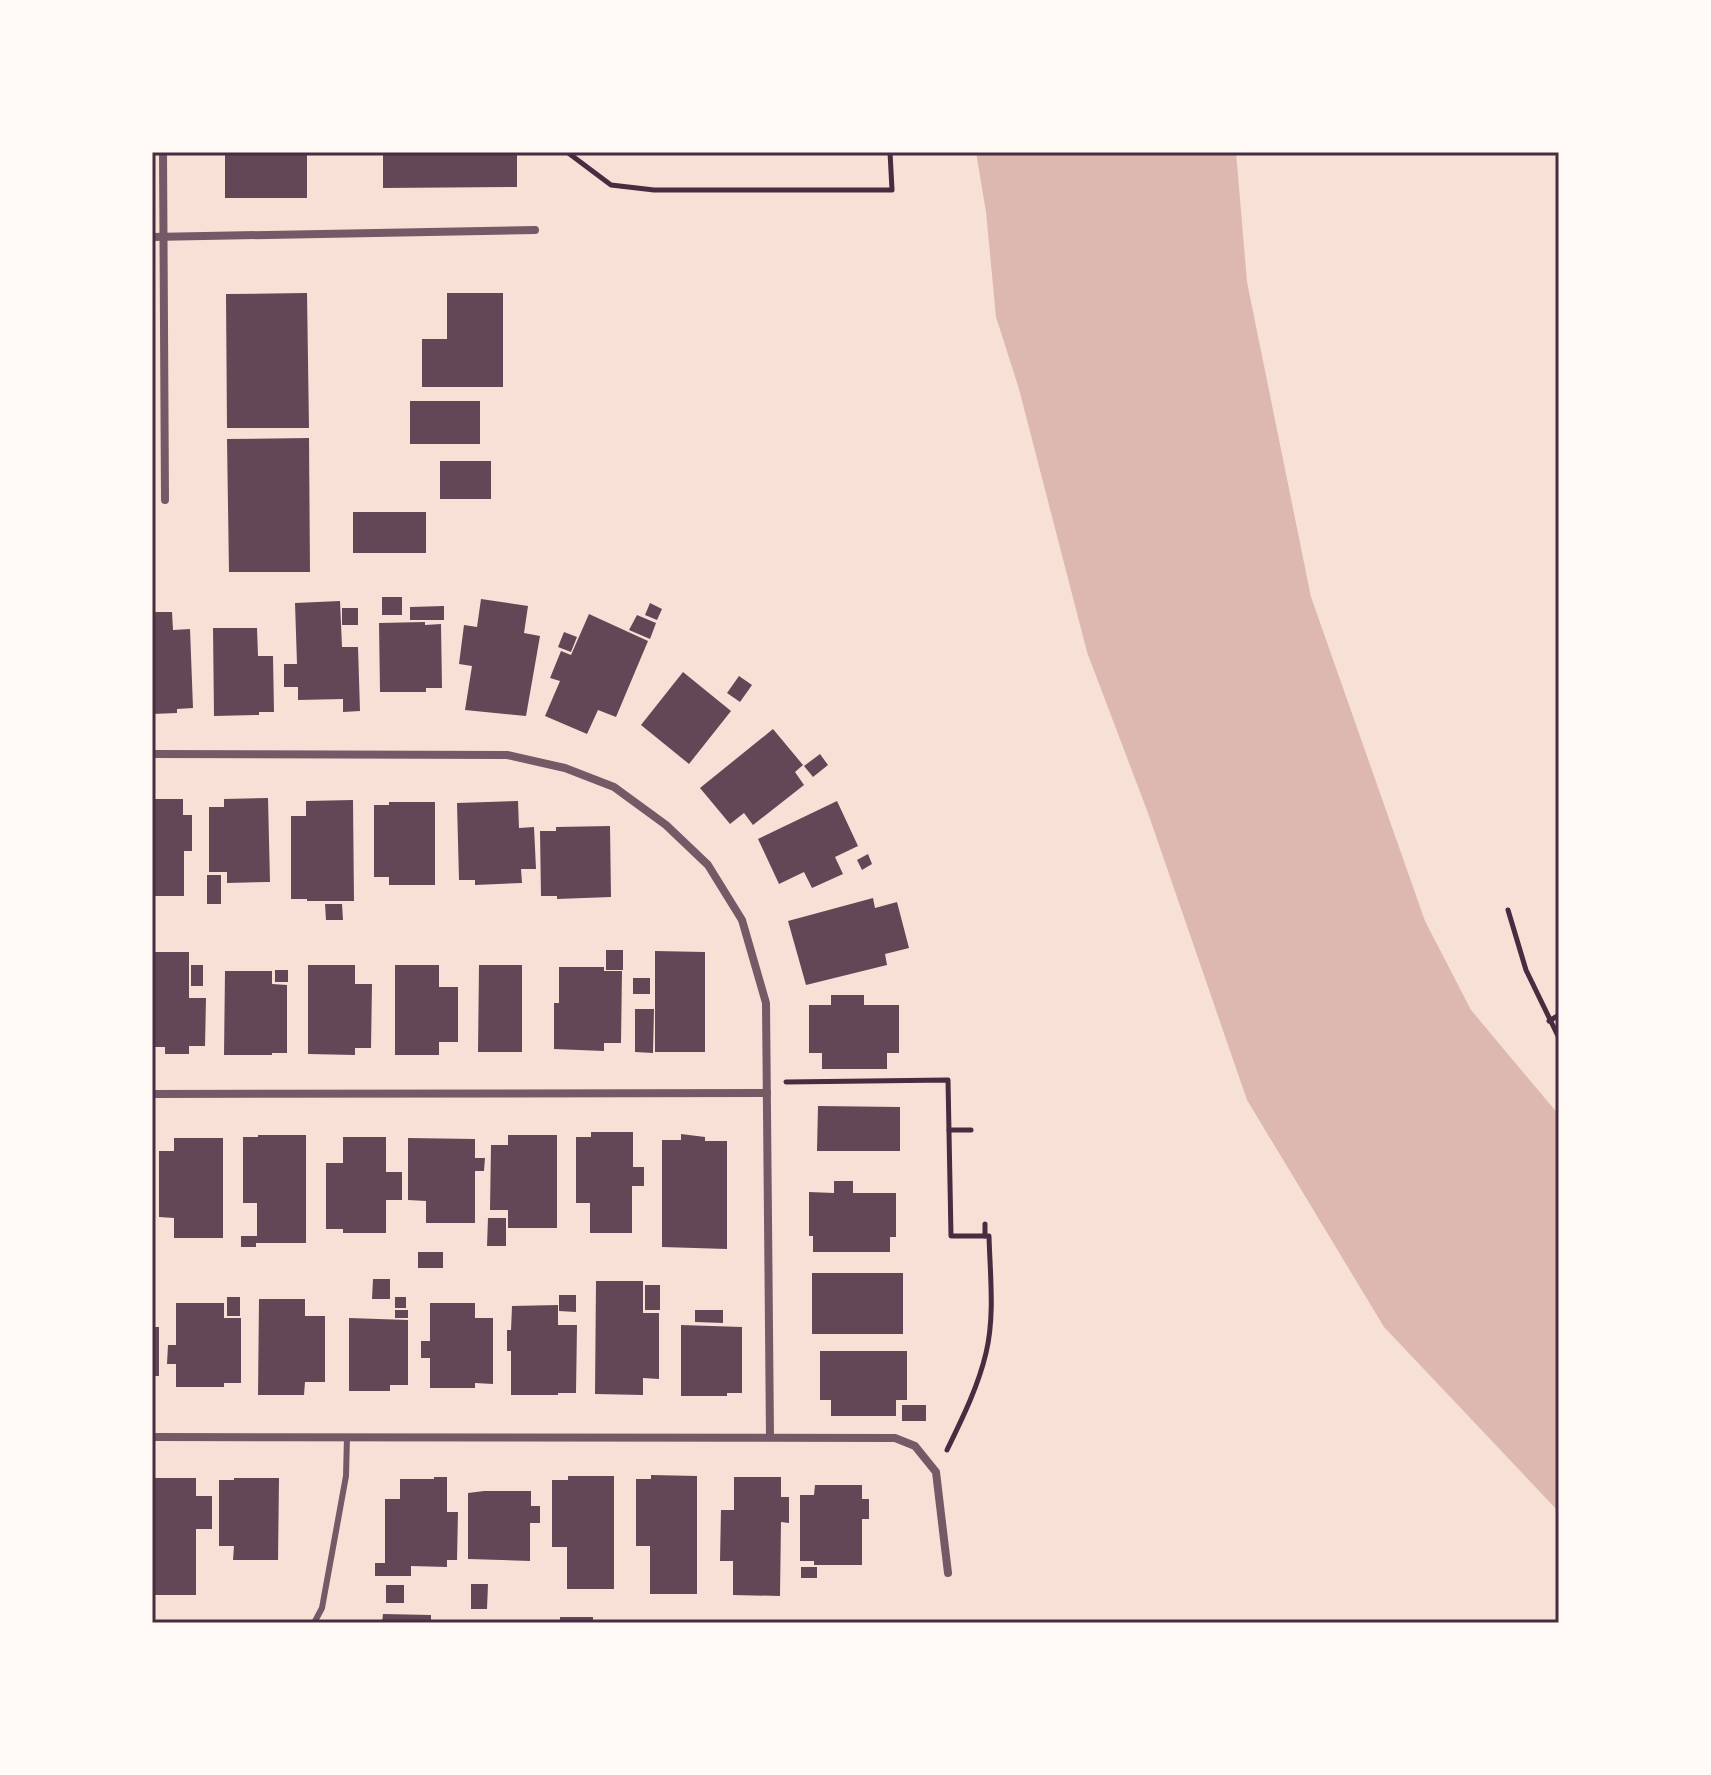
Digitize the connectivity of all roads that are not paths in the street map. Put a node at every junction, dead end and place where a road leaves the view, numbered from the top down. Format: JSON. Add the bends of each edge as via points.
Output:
{"nodes":[{"id":1,"x":163,"y":152,"type":"edge"},
{"id":2,"x":535,"y":230,"type":"dead end"},
{"id":3,"x":152,"y":237,"type":"edge"},
{"id":4,"x":164,"y":237,"type":"junction"},
{"id":5,"x":165,"y":500,"type":"dead end"},
{"id":6,"x":152,"y":754,"type":"edge"},
{"id":7,"x":767,"y":1093,"type":"junction"},
{"id":8,"x":152,"y":1094,"type":"edge"},
{"id":9,"x":152,"y":1437,"type":"edge"},
{"id":10,"x":347,"y":1437,"type":"junction"},
{"id":11,"x":770,"y":1437,"type":"junction"},
{"id":12,"x":948,"y":1573,"type":"dead end"},
{"id":13,"x":314,"y":1623,"type":"edge"}],
"edges":[{"from":1,"to":4,"type":"street"},
{"from":2,"to":4,"type":"street"},
{"from":3,"to":4,"type":"street"},
{"from":4,"to":5,"type":"street"},
{"from":6,"to":7,"type":"street","via":[[507,755],[565,768],[614,787],[708,865],[742,920],[766,1003]]},
{"from":7,"to":8,"type":"street"},
{"from":7,"to":11,"type":"street"},
{"from":9,"to":10,"type":"street"},
{"from":10,"to":11,"type":"street"},
{"from":10,"to":13,"type":"lane","via":[[346,1476],[322,1608]]},
{"from":11,"to":12,"type":"street","via":[[895,1438],[915,1446],[936,1472]]}]}
